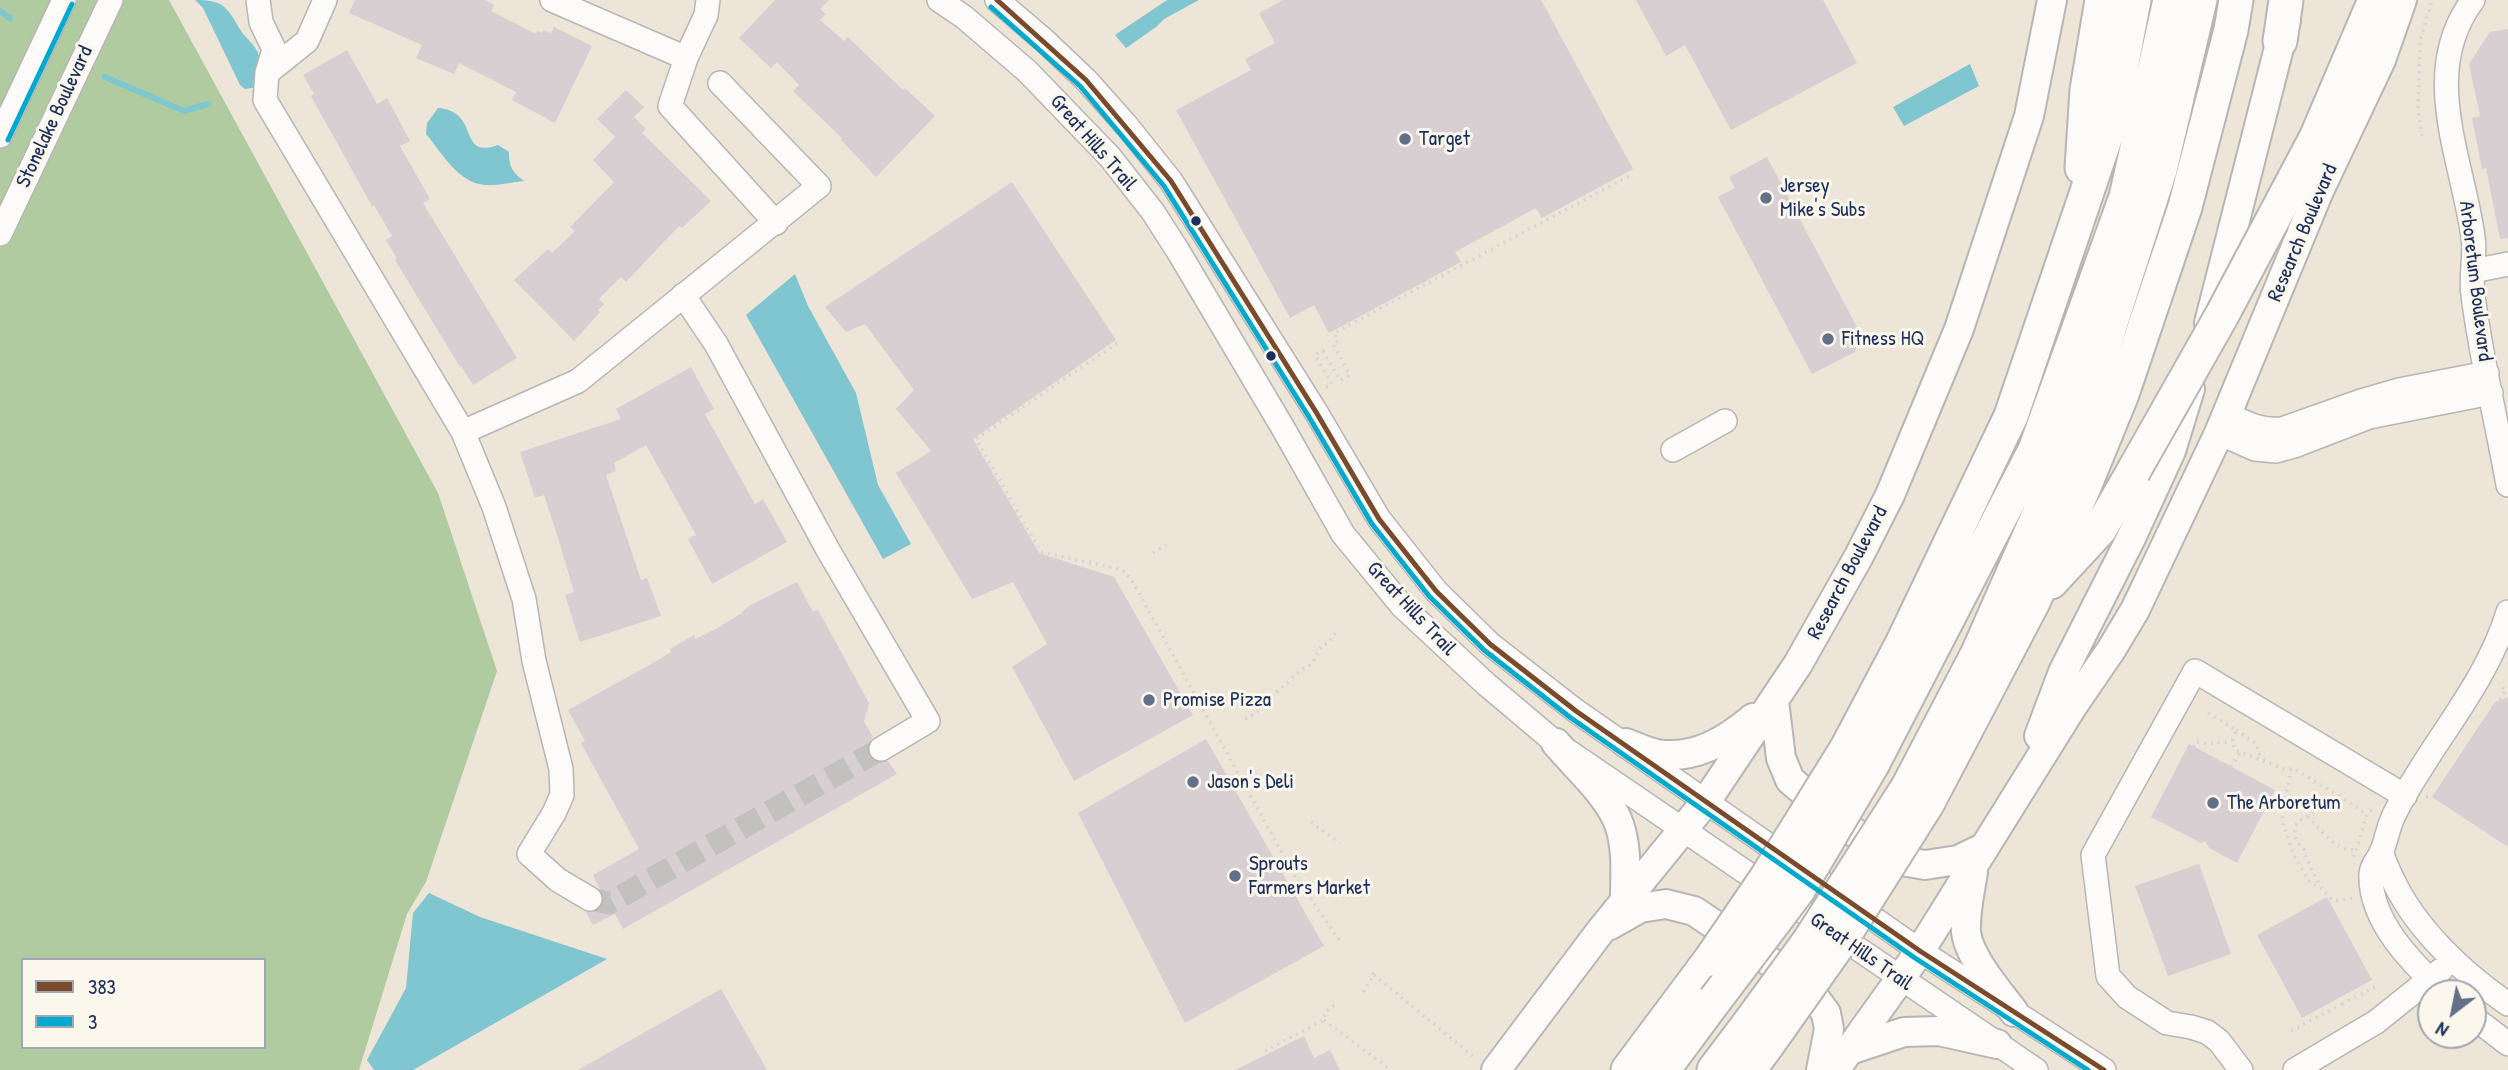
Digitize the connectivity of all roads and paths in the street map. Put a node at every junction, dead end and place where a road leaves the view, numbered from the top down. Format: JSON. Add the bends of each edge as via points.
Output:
{"nodes":[{"id":1,"x":64,"y":0,"type":"edge"},
{"id":2,"x":111,"y":0,"type":"edge"},
{"id":3,"x":258,"y":0,"type":"edge"},
{"id":4,"x":325,"y":0,"type":"edge"},
{"id":5,"x":552,"y":0,"type":"edge"},
{"id":6,"x":939,"y":0,"type":"edge"},
{"id":7,"x":997,"y":0,"type":"edge"},
{"id":8,"x":2052,"y":0,"type":"edge"},
{"id":9,"x":2102,"y":0,"type":"edge"},
{"id":10,"x":2134,"y":0,"type":"edge"},
{"id":11,"x":2170,"y":0,"type":"edge"},
{"id":12,"x":2200,"y":0,"type":"edge"},
{"id":13,"x":2236,"y":0,"type":"edge"},
{"id":14,"x":2286,"y":0,"type":"edge"},
{"id":15,"x":2292,"y":0,"type":"edge"},
{"id":16,"x":2375,"y":0,"type":"edge"},
{"id":17,"x":2402,"y":0,"type":"edge"},
{"id":18,"x":2432,"y":0,"type":"edge"},
{"id":19,"x":2473,"y":0,"type":"edge"},
{"id":20,"x":712,"y":5,"type":"edge"},
{"id":21,"x":2280,"y":41,"type":"junction"},
{"id":22,"x":686,"y":58,"type":"junction"},
{"id":23,"x":267,"y":74,"type":"junction"},
{"id":24,"x":720,"y":83,"type":"dead end"},
{"id":25,"x":0,"y":136,"type":"edge"},
{"id":26,"x":2423,"y":136,"type":"dead end"},
{"id":27,"x":1633,"y":174,"type":"dead end"},
{"id":28,"x":2077,"y":222,"type":"junction"},
{"id":29,"x":776,"y":223,"type":"junction"},
{"id":30,"x":0,"y":234,"type":"edge"},
{"id":31,"x":2508,"y":264,"type":"edge"},
{"id":32,"x":2473,"y":271,"type":"junction"},
{"id":33,"x":683,"y":295,"type":"junction"},
{"id":34,"x":1117,"y":343,"type":"dead end"},
{"id":35,"x":2489,"y":383,"type":"junction"},
{"id":36,"x":1326,"y":387,"type":"dead end"},
{"id":37,"x":1315,"y":412,"type":"junction"},
{"id":38,"x":1725,"y":421,"type":"dead end"},
{"id":39,"x":2223,"y":423,"type":"junction"},
{"id":40,"x":1283,"y":428,"type":"junction"},
{"id":41,"x":463,"y":432,"type":"junction"},
{"id":42,"x":1672,"y":450,"type":"dead end"},
{"id":43,"x":2508,"y":485,"type":"edge"},
{"id":44,"x":1166,"y":545,"type":"dead end"},
{"id":45,"x":1153,"y":553,"type":"dead end"},
{"id":46,"x":2033,"y":602,"type":"junction"},
{"id":47,"x":2508,"y":612,"type":"edge"},
{"id":48,"x":1337,"y":631,"type":"dead end"},
{"id":49,"x":2496,"y":683,"type":"dead end"},
{"id":50,"x":2507,"y":690,"type":"edge"},
{"id":51,"x":1774,"y":701,"type":"junction"},
{"id":52,"x":2207,"y":713,"type":"dead end"},
{"id":53,"x":1245,"y":719,"type":"dead end"},
{"id":54,"x":2236,"y":730,"type":"junction"},
{"id":55,"x":2232,"y":741,"type":"junction"},
{"id":56,"x":1556,"y":743,"type":"junction"},
{"id":57,"x":1626,"y":743,"type":"junction"},
{"id":58,"x":2194,"y":747,"type":"dead end"},
{"id":59,"x":881,"y":749,"type":"tunnel mouth"},
{"id":60,"x":2240,"y":752,"type":"junction"},
{"id":61,"x":1860,"y":755,"type":"junction"},
{"id":62,"x":2267,"y":762,"type":"junction"},
{"id":63,"x":2231,"y":766,"type":"dead end"},
{"id":64,"x":2291,"y":769,"type":"junction"},
{"id":65,"x":2017,"y":794,"type":"junction"},
{"id":66,"x":1918,"y":795,"type":"junction"},
{"id":67,"x":2414,"y":796,"type":"junction"},
{"id":68,"x":2344,"y":799,"type":"junction"},
{"id":69,"x":1707,"y":800,"type":"junction"},
{"id":70,"x":2380,"y":805,"type":"dead end"},
{"id":71,"x":2367,"y":814,"type":"junction"},
{"id":72,"x":2308,"y":816,"type":"junction"},
{"id":73,"x":1311,"y":822,"type":"dead end"},
{"id":74,"x":1684,"y":829,"type":"junction"},
{"id":75,"x":1340,"y":844,"type":"dead end"},
{"id":76,"x":2354,"y":850,"type":"junction"},
{"id":77,"x":2381,"y":852,"type":"junction"},
{"id":78,"x":1979,"y":855,"type":"junction"},
{"id":79,"x":2353,"y":863,"type":"dead end"},
{"id":80,"x":2353,"y":886,"type":"dead end"},
{"id":81,"x":2326,"y":892,"type":"junction"},
{"id":82,"x":590,"y":899,"type":"tunnel mouth"},
{"id":83,"x":1625,"y":900,"type":"junction"},
{"id":84,"x":1602,"y":929,"type":"junction"},
{"id":85,"x":1340,"y":941,"type":"dead end"},
{"id":86,"x":1920,"y":951,"type":"junction"},
{"id":87,"x":2454,"y":958,"type":"junction"},
{"id":88,"x":1899,"y":979,"type":"junction"},
{"id":89,"x":2429,"y":979,"type":"edge"},
{"id":90,"x":2442,"y":979,"type":"edge"},
{"id":91,"x":2375,"y":986,"type":"dead end"},
{"id":92,"x":1363,"y":992,"type":"dead end"},
{"id":93,"x":1703,"y":994,"type":"junction"},
{"id":94,"x":2417,"y":999,"type":"edge"},
{"id":95,"x":2508,"y":1004,"type":"edge"},
{"id":96,"x":1335,"y":1005,"type":"dead end"},
{"id":97,"x":2014,"y":1012,"type":"junction"},
{"id":98,"x":1324,"y":1020,"type":"junction"},
{"id":99,"x":2487,"y":1028,"type":"edge"},
{"id":100,"x":2291,"y":1031,"type":"dead end"},
{"id":101,"x":1997,"y":1044,"type":"junction"},
{"id":102,"x":2508,"y":1044,"type":"edge"},
{"id":103,"x":1755,"y":1046,"type":"edge"},
{"id":104,"x":1265,"y":1051,"type":"dead end"},
{"id":105,"x":1843,"y":1060,"type":"edge"},
{"id":106,"x":1487,"y":1065,"type":"edge"},
{"id":107,"x":1391,"y":1070,"type":"edge"},
{"id":108,"x":1628,"y":1070,"type":"edge"},
{"id":109,"x":1663,"y":1070,"type":"edge"},
{"id":110,"x":1714,"y":1070,"type":"edge"},
{"id":111,"x":1822,"y":1070,"type":"edge"},
{"id":112,"x":2036,"y":1070,"type":"edge"},
{"id":113,"x":2104,"y":1070,"type":"edge"},
{"id":114,"x":2241,"y":1070,"type":"edge"},
{"id":115,"x":2295,"y":1070,"type":"edge"}],
"edges":[{"from":1,"to":25,"type":"street","name":"Stonelake Boulevard"},
{"from":2,"to":30,"type":"street","name":"Stonelake Boulevard"},
{"from":3,"to":23,"type":"street","via":[[261,22],[275,49]]},
{"from":4,"to":23,"type":"street","via":[[307,41]]},
{"from":5,"to":22,"type":"street"},
{"from":6,"to":40,"type":"street","name":"Great Hills Trail","via":[[1027,71],[1110,157],[1178,251]]},
{"from":7,"to":37,"type":"street","name":"Great Hills Trail","via":[[1086,80],[1171,181]]},
{"from":8,"to":51,"type":"main road","name":"Research Boulevard","via":[[2029,116],[1959,329],[1866,544]]},
{"from":9,"to":28,"type":"highway","via":[[2088,90]]},
{"from":10,"to":28,"type":"highway","via":[[2110,121]]},
{"from":11,"to":61,"type":"highway","via":[[2126,197],[2035,450]]},
{"from":12,"to":66,"type":"highway","via":[[2160,170],[2077,428]]},
{"from":13,"to":46,"type":"highway","via":[[2185,207],[2143,332],[2094,464]]},
{"from":14,"to":21,"type":"highway"},
{"from":15,"to":21,"type":"main road","name":"Research Boulevard"},
{"from":16,"to":46,"type":"highway","bridge":true,"via":[[2316,138],[2133,472],[2100,529]]},
{"from":17,"to":39,"type":"main road","name":"Research Boulevard","via":[[2381,60],[2319,191]]},
{"from":18,"to":26,"type":"path","via":[[2420,41],[2418,109]]},
{"from":19,"to":32,"type":"street","name":"Arboretum Boulevard","via":[[2451,38],[2445,81],[2474,239]]},
{"from":20,"to":22,"type":"street"},
{"from":21,"to":65,"type":"main road","name":"Research Boulevard","via":[[2208,330],[2171,451],[2063,672]]},
{"from":22,"to":29,"type":"street","via":[[670,106]]},
{"from":23,"to":41,"type":"street","via":[[265,100]]},
{"from":24,"to":29,"type":"street","via":[[819,186]]},
{"from":27,"to":36,"type":"path","via":[[1334,333],[1338,341],[1334,344],[1350,375],[1340,380],[1323,351],[1315,355],[1332,384]]},
{"from":28,"to":61,"type":"highway","via":[[2011,416],[1901,646]]},
{"from":29,"to":33,"type":"street"},
{"from":31,"to":32,"type":"street"},
{"from":32,"to":35,"type":"street","name":"Arboretum Boulevard","via":[[2472,294]]},
{"from":33,"to":41,"type":"street","via":[[578,381]]},
{"from":33,"to":59,"type":"street","via":[[716,344],[928,721]]},
{"from":34,"to":85,"type":"path","via":[[976,439],[1041,552],[1123,570],[1134,584],[1293,873]]},
{"from":35,"to":39,"type":"street","via":[[2369,417],[2276,450],[2255,449]]},
{"from":35,"to":43,"type":"street","name":"Arboretum Boulevard"},
{"from":37,"to":40,"type":"street"},
{"from":37,"to":57,"type":"street","name":"Great Hills Trail","via":[[1379,519],[1436,591],[1490,644],[1576,711]]},
{"from":38,"to":42,"type":"street"},
{"from":39,"to":65,"type":"main road","name":"Research Boulevard","via":[[2135,610]]},
{"from":40,"to":56,"type":"street","name":"Great Hills Trail","via":[[1343,534],[1402,606]]},
{"from":41,"to":82,"type":"street","via":[[524,599],[534,662],[561,769],[562,795],[529,853],[558,880]]},
{"from":44,"to":45,"type":"path"},
{"from":46,"to":66,"type":"highway"},
{"from":47,"to":67,"type":"street","via":[[2496,647]]},
{"from":48,"to":53,"type":"path","via":[[1322,645],[1312,664]]},
{"from":49,"to":50,"type":"path"},
{"from":50,"to":67,"type":"path","via":[[2437,796]]},
{"from":51,"to":57,"type":"main road","via":[[1729,738],[1709,747],[1684,754],[1658,754]]},
{"from":51,"to":69,"type":"main road","name":"Research Boulevard"},
{"from":51,"to":78,"type":"main road","via":[[1790,780],[1845,827],[1896,860],[1925,865]]},
{"from":52,"to":54,"type":"path"},
{"from":54,"to":55,"type":"path"},
{"from":54,"to":62,"type":"path","via":[[2257,744]]},
{"from":55,"to":58,"type":"path","via":[[2195,742]]},
{"from":55,"to":60,"type":"path"},
{"from":56,"to":74,"type":"street","name":"Great Hills Trail"},
{"from":56,"to":83,"type":"main road","via":[[1617,820],[1624,847]]},
{"from":57,"to":69,"type":"street","name":"Great Hills Trail"},
{"from":60,"to":62,"type":"path"},
{"from":60,"to":63,"type":"path"},
{"from":61,"to":93,"type":"highway","bridge":true,"via":[[1767,877]]},
{"from":62,"to":64,"type":"path"},
{"from":64,"to":68,"type":"path"},
{"from":64,"to":81,"type":"path","via":[[2281,803],[2283,824],[2309,881]]},
{"from":65,"to":78,"type":"main road","name":"Research Boulevard"},
{"from":66,"to":103,"type":"highway","bridge":true,"via":[[1838,945]]},
{"from":67,"to":77,"type":"street","via":[[2395,812]]},
{"from":67,"to":114,"type":"street","via":[[2195,671],[2092,855],[2108,976],[2127,997],[2167,1023],[2207,1032]]},
{"from":68,"to":71,"type":"path"},
{"from":68,"to":72,"type":"path"},
{"from":69,"to":74,"type":"main road","name":"Research Boulevard"},
{"from":69,"to":86,"type":"street","name":"Great Hills Trail"},
{"from":70,"to":71,"type":"path"},
{"from":71,"to":76,"type":"path"},
{"from":72,"to":76,"type":"path","via":[[2335,844]]},
{"from":72,"to":81,"type":"path","via":[[2294,829],[2297,843]]},
{"from":73,"to":75,"type":"path"},
{"from":74,"to":83,"type":"main road","name":"Research Boulevard"},
{"from":74,"to":88,"type":"street","name":"Great Hills Trail"},
{"from":76,"to":79,"type":"path"},
{"from":77,"to":87,"type":"street","via":[[2413,912]]},
{"from":77,"to":89,"type":"street","via":[[2371,872],[2374,896],[2388,929]]},
{"from":78,"to":86,"type":"main road","name":"Research Boulevard"},
{"from":78,"to":97,"type":"main road","via":[[1966,933],[1987,975]]},
{"from":80,"to":81,"type":"path","via":[[2353,898],[2335,901]]},
{"from":83,"to":84,"type":"main road","name":"Research Boulevard"},
{"from":84,"to":106,"type":"main road","name":"Research Boulevard"},
{"from":84,"to":111,"type":"main road","via":[[1640,908],[1666,904],[1694,911],[1806,986],[1826,1013],[1829,1029]]},
{"from":86,"to":88,"type":"main road","name":"Research Boulevard"},
{"from":86,"to":97,"type":"street","name":"Great Hills Trail"},
{"from":87,"to":90,"type":"street"},
{"from":87,"to":95,"type":"street"},
{"from":88,"to":101,"type":"street","name":"Great Hills Trail"},
{"from":88,"to":105,"type":"main road","name":"Research Boulevard"},
{"from":91,"to":100,"type":"path"},
{"from":92,"to":106,"type":"path","via":[[1373,974]]},
{"from":93,"to":108,"type":"highway"},
{"from":93,"to":109,"type":"highway"},
{"from":94,"to":115,"type":"street"},
{"from":96,"to":98,"type":"path","via":[[1325,1012]]},
{"from":97,"to":113,"type":"street","name":"Great Hills Trail"},
{"from":98,"to":104,"type":"path"},
{"from":98,"to":107,"type":"path"},
{"from":99,"to":102,"type":"street"},
{"from":101,"to":105,"type":"main road","via":[[1939,1031],[1904,1032]]},
{"from":101,"to":112,"type":"street","name":"Great Hills Trail"},
{"from":103,"to":110,"type":"highway"}]}
